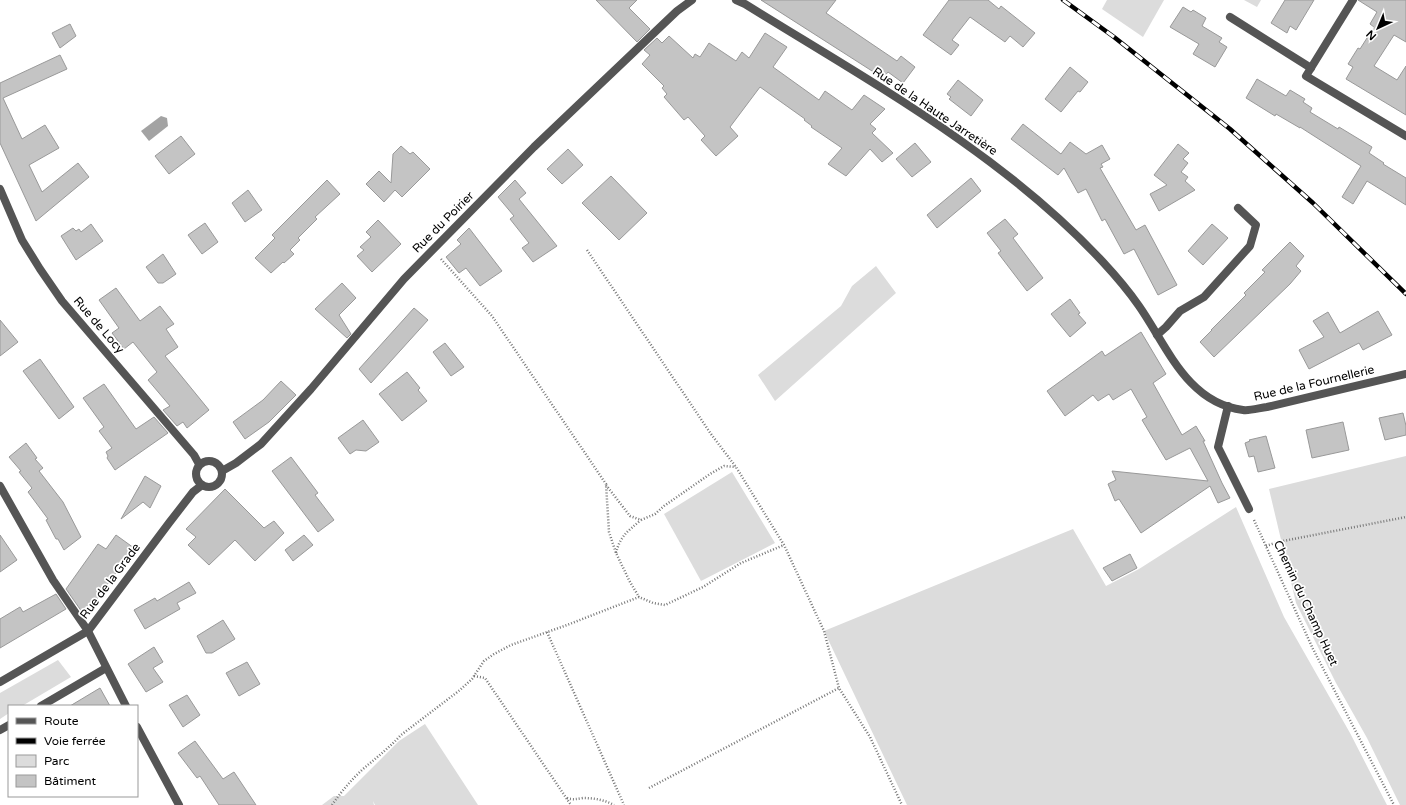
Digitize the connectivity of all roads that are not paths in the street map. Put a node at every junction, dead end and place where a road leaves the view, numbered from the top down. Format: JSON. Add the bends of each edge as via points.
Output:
{"nodes":[{"id":1,"x":692,"y":0,"type":"edge"},
{"id":2,"x":736,"y":0,"type":"edge"},
{"id":3,"x":1353,"y":0,"type":"edge"},
{"id":4,"x":1230,"y":17,"type":"dead end"},
{"id":5,"x":1312,"y":68,"type":"junction"},
{"id":6,"x":1406,"y":136,"type":"edge"},
{"id":7,"x":0,"y":189,"type":"edge"},
{"id":8,"x":1238,"y":208,"type":"dead end"},
{"id":9,"x":1157,"y":335,"type":"junction"},
{"id":10,"x":1406,"y":374,"type":"edge"},
{"id":11,"x":1228,"y":406,"type":"junction"},
{"id":12,"x":199,"y":464,"type":"junction"},
{"id":13,"x":222,"y":471,"type":"junction"},
{"id":14,"x":202,"y":485,"type":"junction"},
{"id":15,"x":0,"y":486,"type":"edge"},
{"id":16,"x":1249,"y":509,"type":"road end"},
{"id":17,"x":88,"y":631,"type":"junction"},
{"id":18,"x":106,"y":668,"type":"junction"},
{"id":19,"x":0,"y":682,"type":"edge"},
{"id":20,"x":43,"y":705,"type":"edge"},
{"id":21,"x":125,"y":705,"type":"edge"},
{"id":22,"x":138,"y":729,"type":"edge"},
{"id":23,"x":179,"y":805,"type":"edge"}],
"edges":[{"from":1,"to":13,"type":"street","name":"Rue du Poirier","via":[[677,11],[534,147],[404,279],[262,444]]},
{"from":2,"to":9,"type":"street","name":"Rue de la Haute Jarretière","via":[[963,141],[1019,185],[1068,227],[1103,262],[1139,305]]},
{"from":3,"to":5,"type":"street"},
{"from":4,"to":5,"type":"street"},
{"from":5,"to":6,"type":"street","via":[[1306,76]]},
{"from":7,"to":12,"type":"street","name":"Rue de Locy","via":[[22,240],[62,301]]},
{"from":8,"to":9,"type":"street","via":[[1256,225],[1250,246],[1204,297],[1180,311]]},
{"from":9,"to":11,"type":"street","name":"Rue de la Haute Jarretière","via":[[1189,381],[1215,402]]},
{"from":10,"to":11,"type":"street","name":"Rue de la Fournellerie","via":[[1266,407],[1244,410]]},
{"from":11,"to":16,"type":"street","via":[[1218,446]]},
{"from":12,"to":13,"type":"street","via":[[210,460],[218,464]]},
{"from":12,"to":14,"type":"street","via":[[195,473]]},
{"from":13,"to":14,"type":"street","via":[[221,479],[216,485]]},
{"from":14,"to":17,"type":"street","name":"Rue de la Grade","via":[[193,492]]},
{"from":15,"to":17,"type":"street","via":[[52,580]]},
{"from":17,"to":18,"type":"street"},
{"from":17,"to":19,"type":"street","name":"Rue de la Grade"},
{"from":18,"to":20,"type":"street"},
{"from":18,"to":21,"type":"street"},
{"from":22,"to":23,"type":"street"}]}
